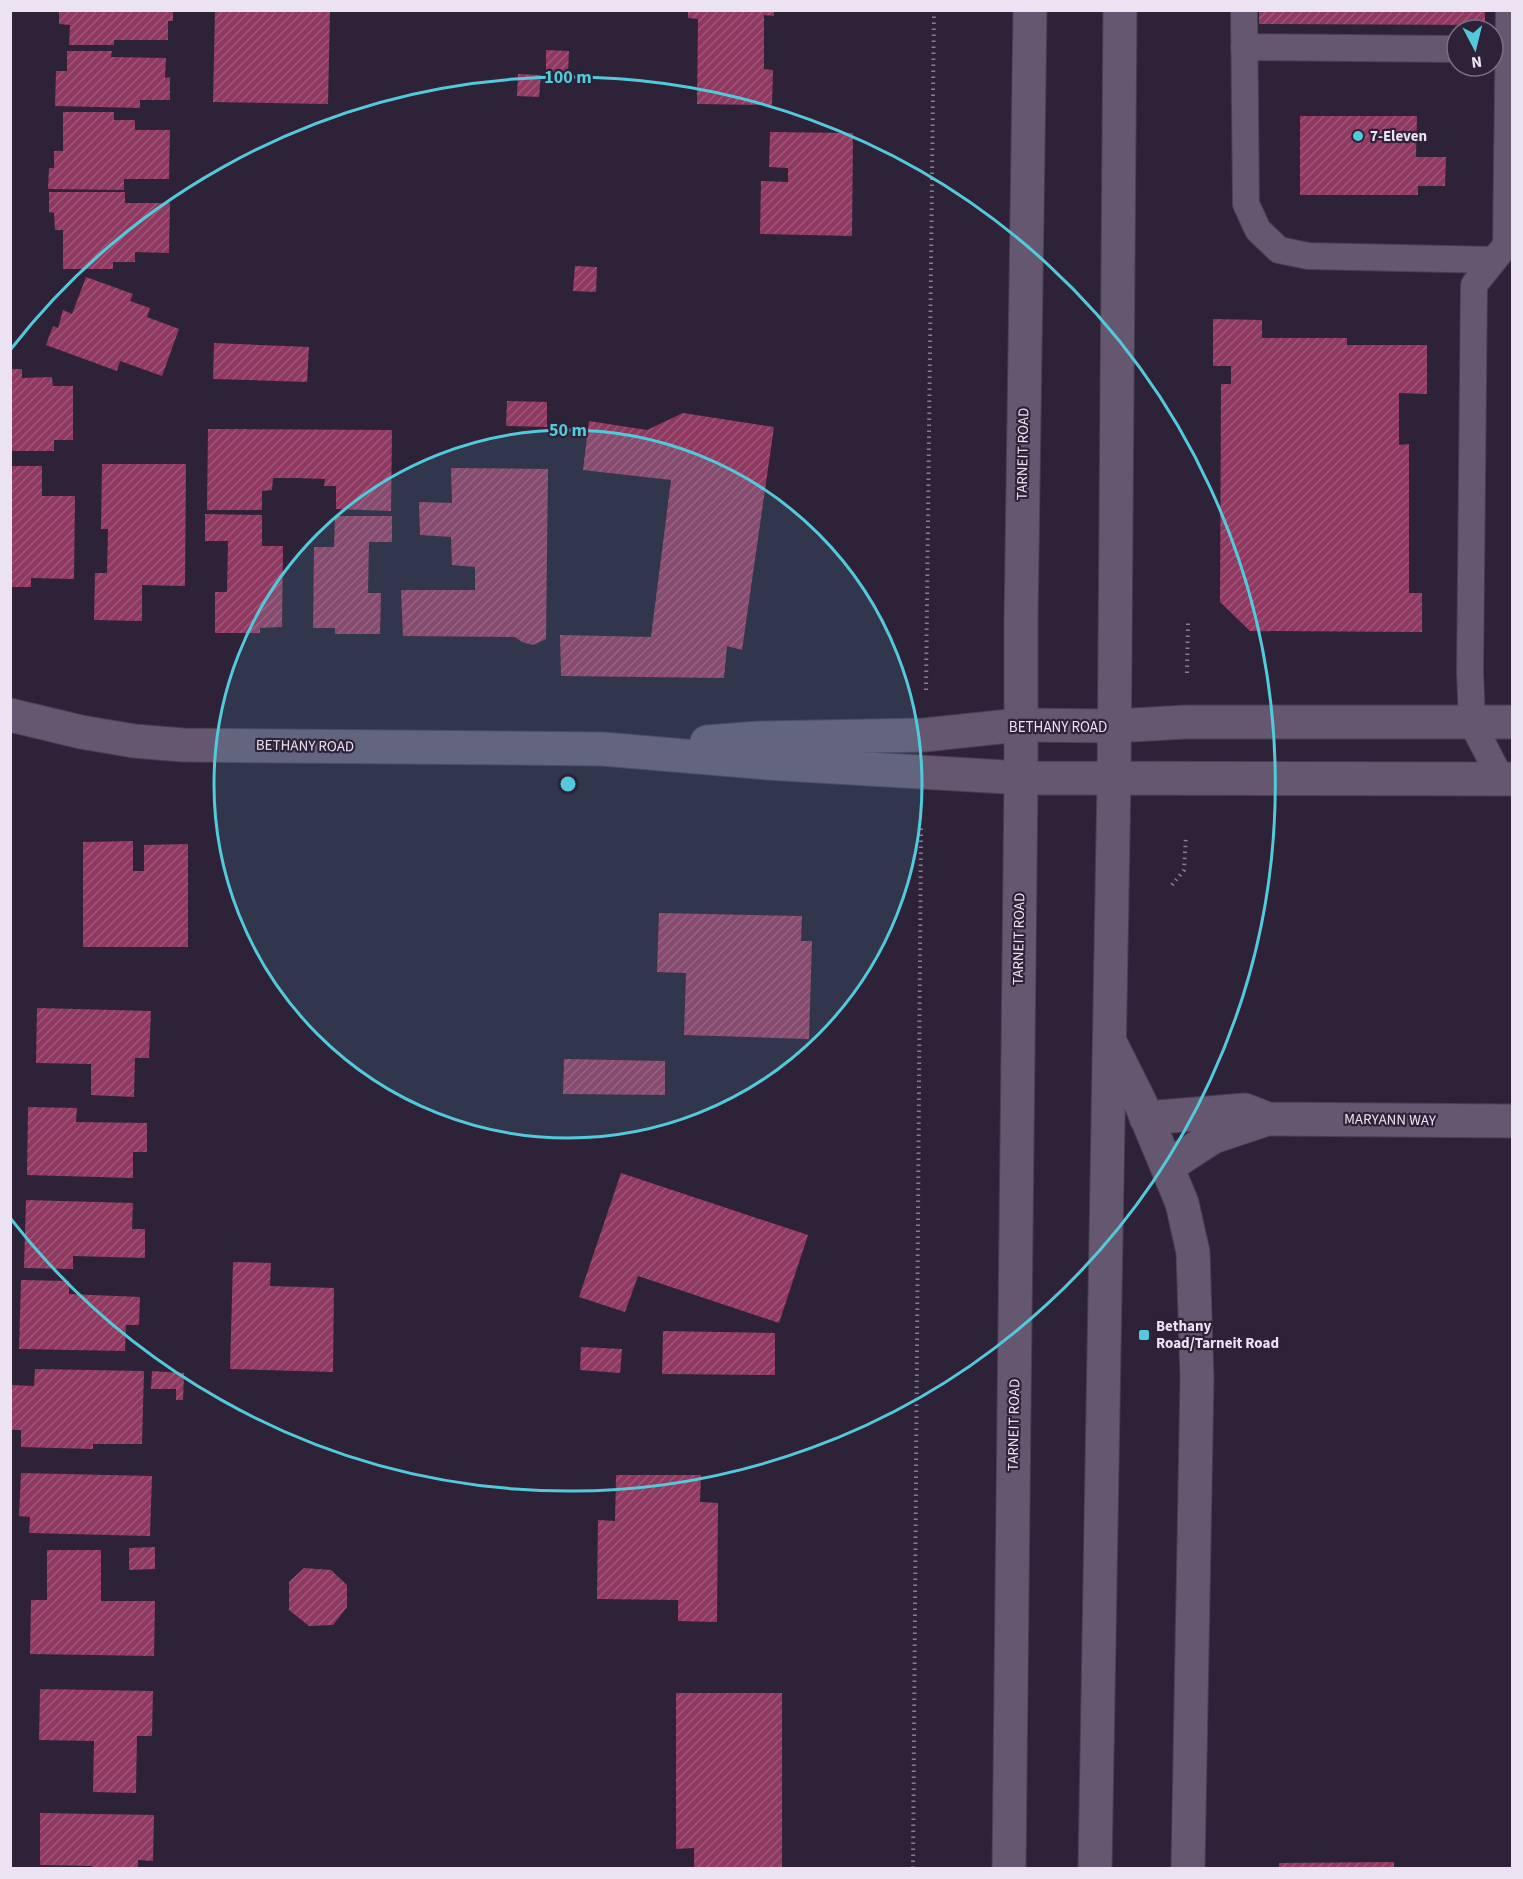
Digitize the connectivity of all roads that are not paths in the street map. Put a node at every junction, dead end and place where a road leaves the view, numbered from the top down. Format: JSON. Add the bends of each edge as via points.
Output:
{"nodes":[{"id":1,"x":1030,"y":10,"type":"edge"},
{"id":2,"x":1120,"y":10,"type":"edge"},
{"id":3,"x":1244,"y":10,"type":"edge"},
{"id":4,"x":1509,"y":10,"type":"edge"},
{"id":5,"x":1505,"y":30,"type":"edge"},
{"id":6,"x":1244,"y":47,"type":"junction"},
{"id":7,"x":1445,"y":49,"type":"edge"},
{"id":8,"x":1501,"y":78,"type":"edge"},
{"id":9,"x":1504,"y":251,"type":"edge"},
{"id":10,"x":12,"y":722,"type":"edge"},
{"id":11,"x":1512,"y":722,"type":"edge"},
{"id":12,"x":1472,"y":723,"type":"junction"},
{"id":13,"x":1020,"y":725,"type":"junction"},
{"id":14,"x":1114,"y":726,"type":"junction"},
{"id":15,"x":603,"y":749,"type":"junction"},
{"id":16,"x":1021,"y":778,"type":"junction"},
{"id":17,"x":1114,"y":778,"type":"junction"},
{"id":18,"x":1507,"y":779,"type":"edge"},
{"id":19,"x":1110,"y":1042,"type":"junction"},
{"id":20,"x":1146,"y":1118,"type":"junction"},
{"id":21,"x":1268,"y":1119,"type":"junction"},
{"id":22,"x":1512,"y":1121,"type":"edge"},
{"id":23,"x":1167,"y":1167,"type":"junction"},
{"id":24,"x":1009,"y":1869,"type":"edge"},
{"id":25,"x":1095,"y":1869,"type":"edge"},
{"id":26,"x":1188,"y":1869,"type":"edge"}],
"edges":[{"from":1,"to":13,"type":"street","name":"TARNEIT ROAD"},
{"from":2,"to":14,"type":"street"},
{"from":3,"to":6,"type":"lane"},
{"from":4,"to":5,"type":"lane"},
{"from":6,"to":7,"type":"lane"},
{"from":6,"to":9,"type":"lane","via":[[1246,204],[1258,230],[1279,250],[1308,256]]},
{"from":8,"to":9,"type":"lane"},
{"from":9,"to":12,"type":"lane","via":[[1474,285]]},
{"from":10,"to":15,"type":"street","name":"BETHANY ROAD","via":[[183,745]]},
{"from":11,"to":12,"type":"street","name":"BETHANY ROAD"},
{"from":12,"to":14,"type":"street","name":"BETHANY ROAD","via":[[1186,722]]},
{"from":12,"to":18,"type":"lane"},
{"from":13,"to":14,"type":"street","name":"BETHANY ROAD"},
{"from":13,"to":15,"type":"street","name":"BETHANY ROAD","via":[[924,735],[759,738]]},
{"from":13,"to":16,"type":"street","name":"TARNEIT ROAD"},
{"from":14,"to":17,"type":"street"},
{"from":15,"to":16,"type":"street","name":"BETHANY ROAD","via":[[800,766]]},
{"from":16,"to":17,"type":"street","name":"BETHANY ROAD"},
{"from":16,"to":24,"type":"street","name":"TARNEIT ROAD"},
{"from":17,"to":18,"type":"street","name":"BETHANY ROAD"},
{"from":17,"to":19,"type":"street"},
{"from":19,"to":20,"type":"street"},
{"from":19,"to":25,"type":"street"},
{"from":20,"to":21,"type":"street","name":"MARYANN WAY","via":[[1245,1110]]},
{"from":20,"to":23,"type":"street"},
{"from":21,"to":22,"type":"street","name":"MARYANN WAY"},
{"from":21,"to":23,"type":"street","name":"MARYANN WAY","via":[[1213,1137]]},
{"from":23,"to":26,"type":"street","via":[[1182,1203],[1193,1252],[1197,1378]]}]}
